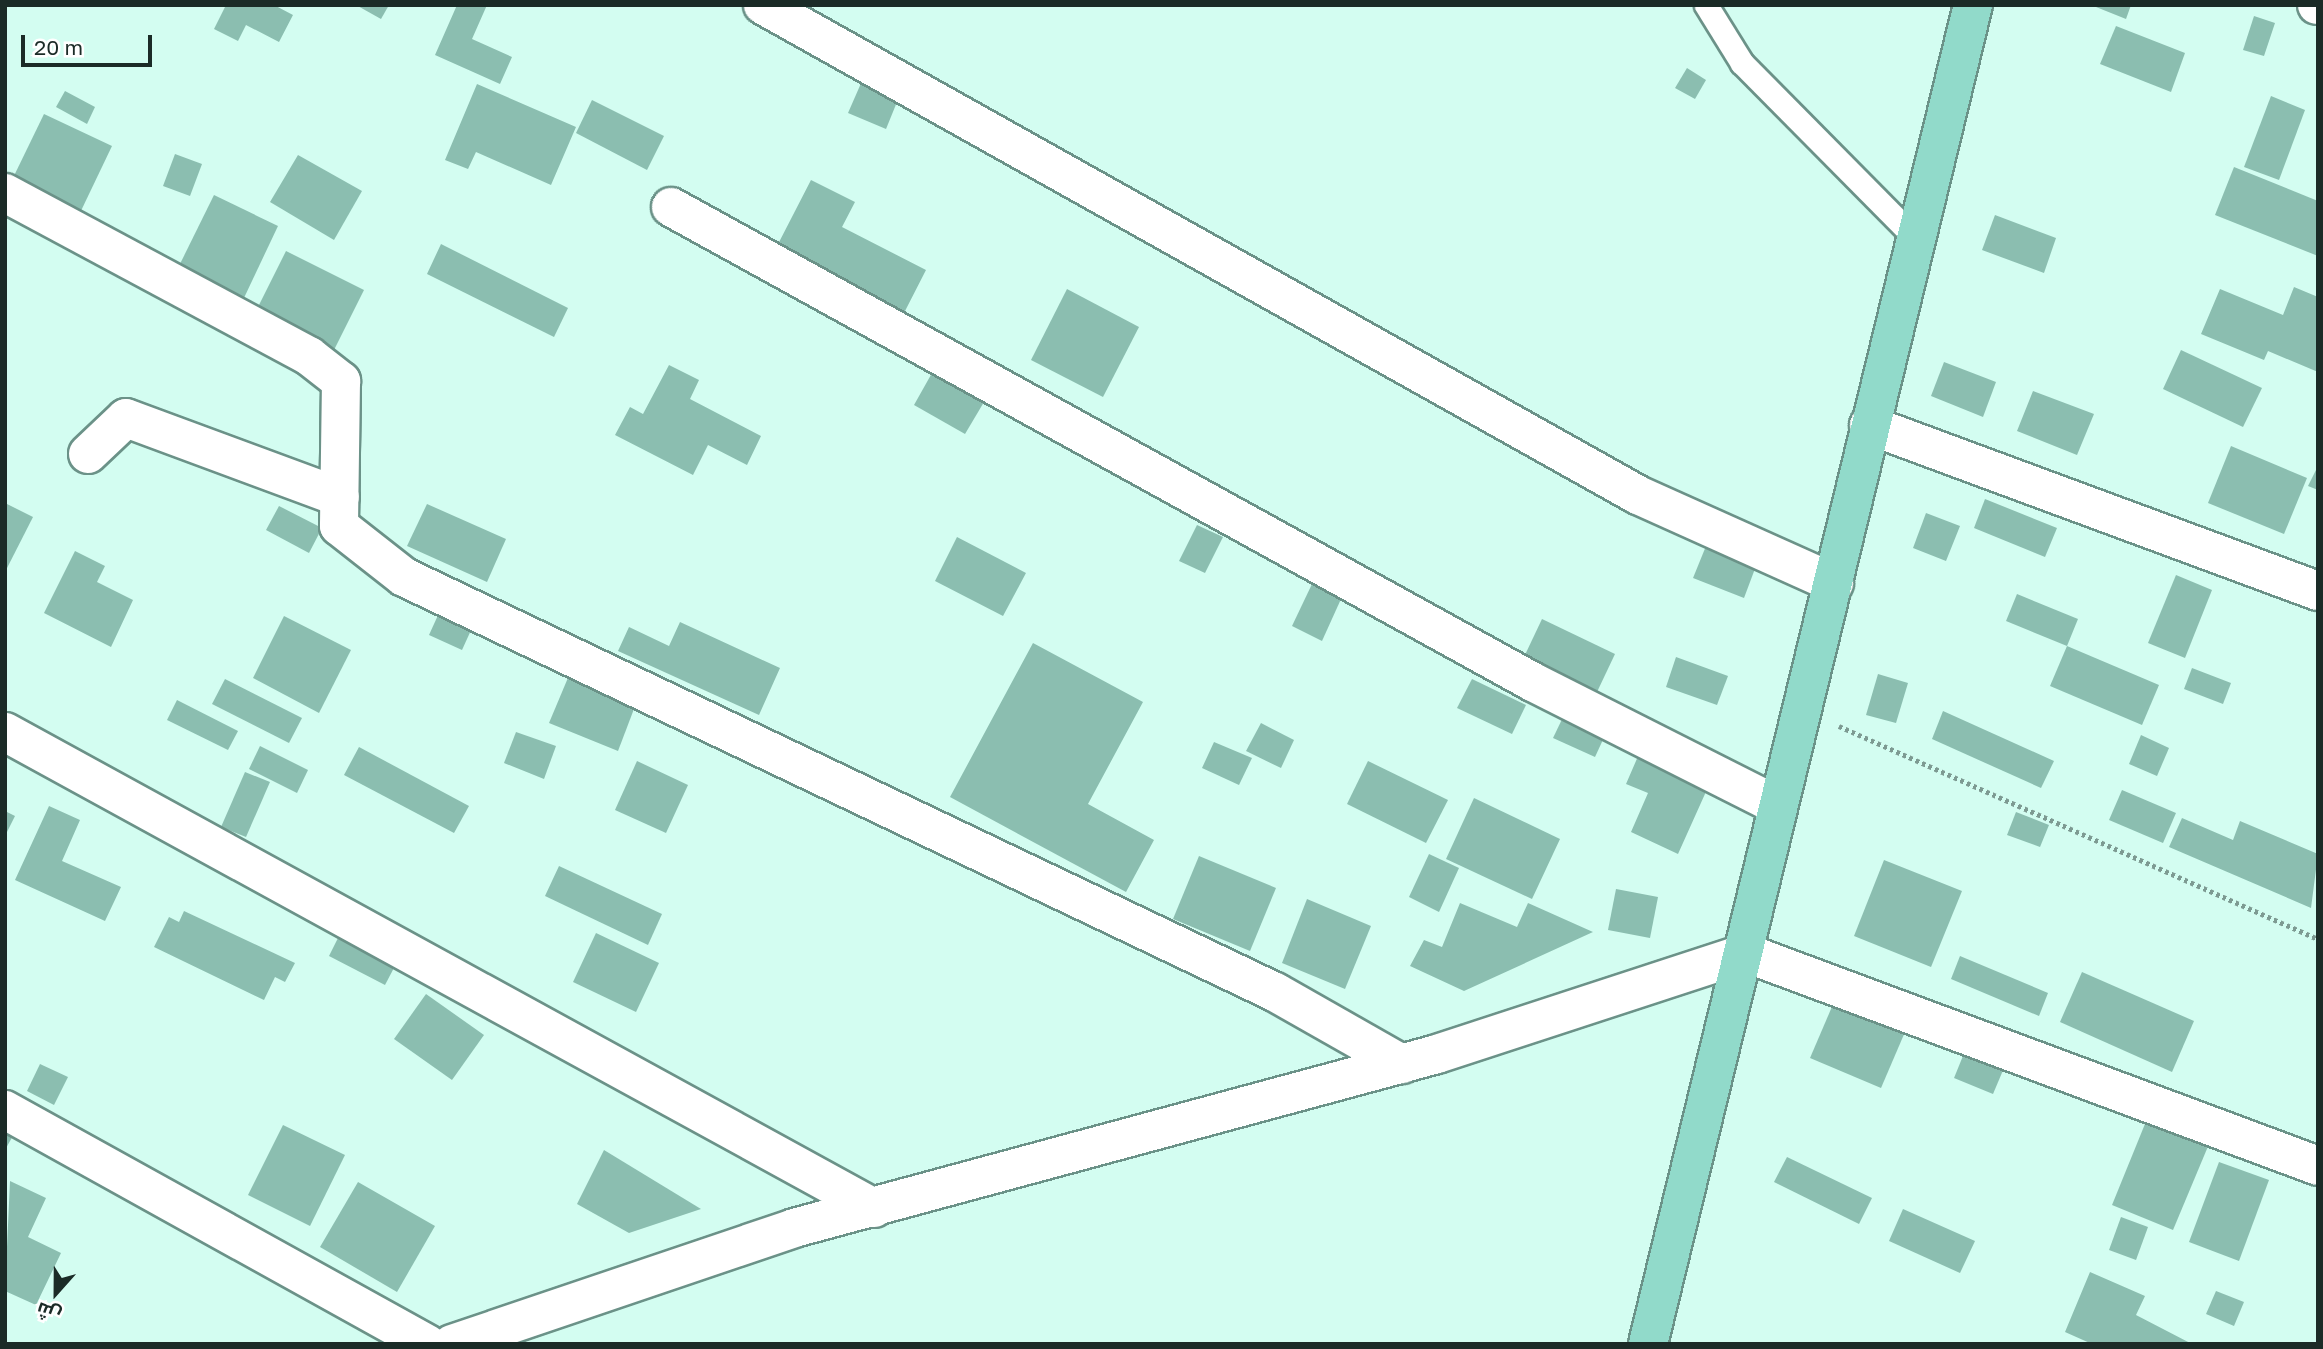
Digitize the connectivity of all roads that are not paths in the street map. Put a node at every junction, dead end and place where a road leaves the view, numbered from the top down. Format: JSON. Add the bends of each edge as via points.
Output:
{"nodes":[{"id":1,"x":763,"y":5,"type":"edge"},
{"id":2,"x":1706,"y":5,"type":"edge"},
{"id":3,"x":1973,"y":5,"type":"edge"},
{"id":4,"x":5,"y":192,"type":"edge"},
{"id":5,"x":671,"y":207,"type":"dead end"},
{"id":6,"x":1915,"y":237,"type":"junction"},
{"id":7,"x":1869,"y":425,"type":"junction"},
{"id":8,"x":88,"y":454,"type":"dead end"},
{"id":9,"x":340,"y":497,"type":"junction"},
{"id":10,"x":1834,"y":583,"type":"junction"},
{"id":11,"x":2318,"y":591,"type":"edge"},
{"id":12,"x":5,"y":732,"type":"edge"},
{"id":13,"x":1777,"y":805,"type":"junction"},
{"id":14,"x":1746,"y":953,"type":"junction"},
{"id":15,"x":1402,"y":1064,"type":"junction"},
{"id":16,"x":5,"y":1110,"type":"edge"},
{"id":17,"x":2318,"y":1166,"type":"edge"},
{"id":18,"x":874,"y":1208,"type":"junction"},
{"id":19,"x":428,"y":1344,"type":"edge"},
{"id":20,"x":452,"y":1344,"type":"edge"},
{"id":21,"x":1648,"y":1344,"type":"edge"}],
"edges":[{"from":1,"to":10,"type":"street","via":[[1638,495]]},
{"from":2,"to":6,"type":"lane","via":[[1742,63]]},
{"from":3,"to":6,"type":"main road"},
{"from":4,"to":9,"type":"street","via":[[309,356],[341,381]]},
{"from":5,"to":13,"type":"street","via":[[1521,675]]},
{"from":6,"to":7,"type":"main road"},
{"from":7,"to":10,"type":"main road"},
{"from":7,"to":11,"type":"street"},
{"from":8,"to":9,"type":"street","via":[[126,418]]},
{"from":9,"to":15,"type":"street","via":[[339,526],[404,577],[1275,992]]},
{"from":10,"to":13,"type":"main road"},
{"from":12,"to":18,"type":"street"},
{"from":13,"to":14,"type":"main road"},
{"from":14,"to":15,"type":"street"},
{"from":14,"to":17,"type":"street"},
{"from":14,"to":21,"type":"main road"},
{"from":15,"to":18,"type":"street"},
{"from":16,"to":19,"type":"street"},
{"from":18,"to":20,"type":"street","via":[[794,1228]]}]}
